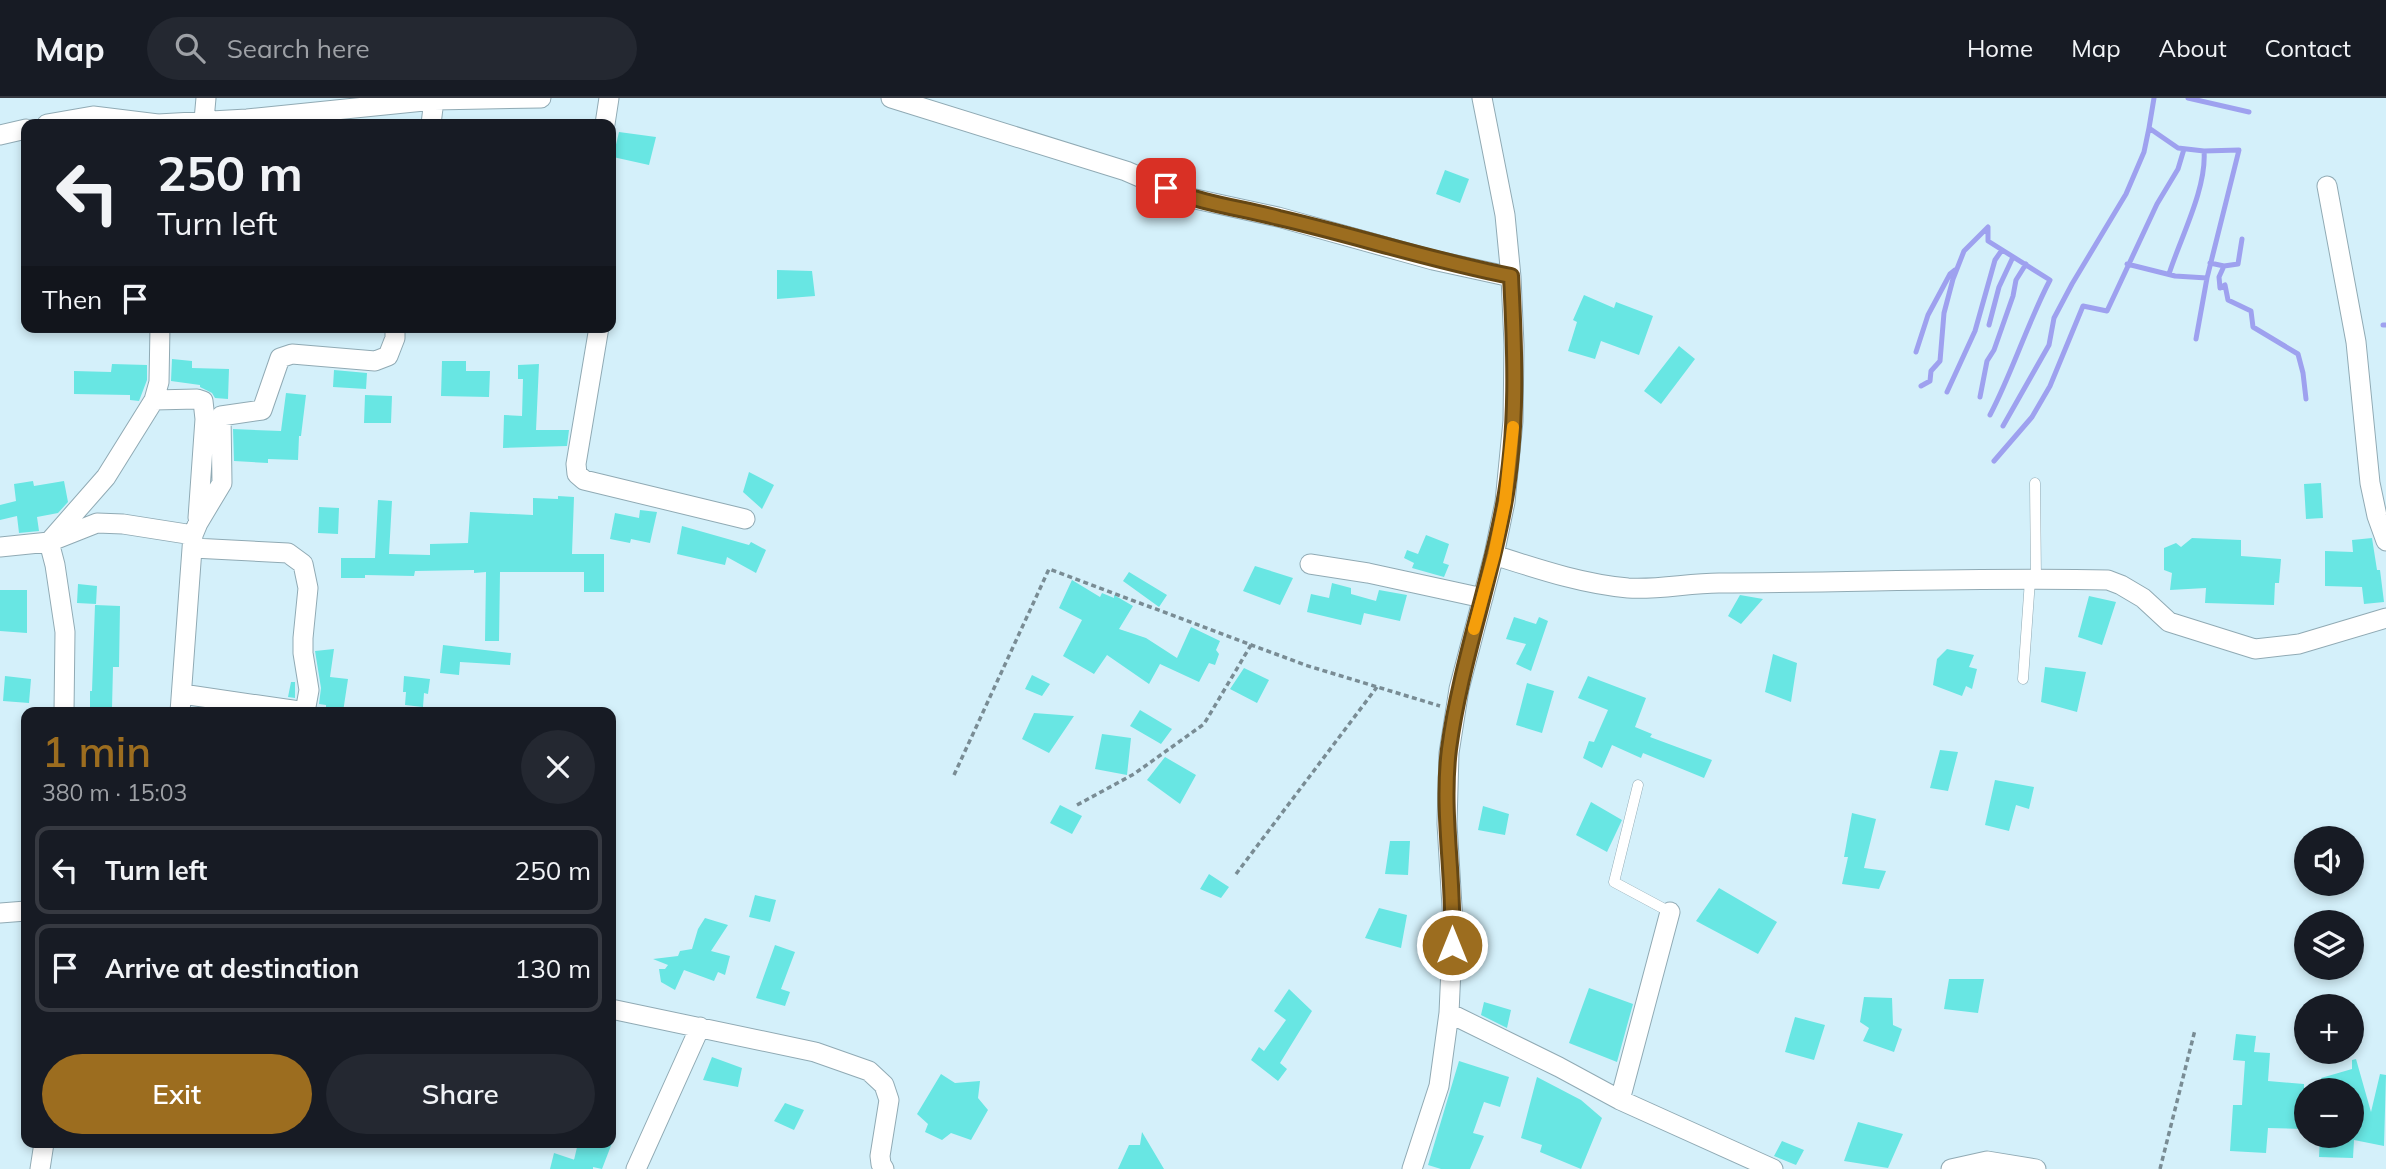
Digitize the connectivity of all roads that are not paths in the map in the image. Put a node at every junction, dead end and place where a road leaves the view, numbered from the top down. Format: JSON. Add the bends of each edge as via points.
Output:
{"nodes":[{"id":1,"x":206,"y":98,"type":"edge"},
{"id":2,"x":541,"y":98,"type":"edge"},
{"id":3,"x":609,"y":98,"type":"edge"},
{"id":4,"x":891,"y":98,"type":"edge"},
{"id":5,"x":1482,"y":98,"type":"edge"},
{"id":6,"x":434,"y":100,"type":"junction"},
{"id":7,"x":303,"y":105,"type":"edge"},
{"id":8,"x":377,"y":115,"type":"edge"},
{"id":9,"x":76,"y":119,"type":"edge"},
{"id":10,"x":117,"y":119,"type":"edge"},
{"id":11,"x":204,"y":119,"type":"edge"},
{"id":12,"x":247,"y":119,"type":"edge"},
{"id":13,"x":432,"y":119,"type":"edge"},
{"id":14,"x":606,"y":119,"type":"edge"},
{"id":15,"x":21,"y":130,"type":"edge"},
{"id":16,"x":0,"y":135,"type":"edge"},
{"id":17,"x":2327,"y":186,"type":"dead end"},
{"id":18,"x":1511,"y":276,"type":"junction"},
{"id":19,"x":160,"y":333,"type":"edge"},
{"id":20,"x":395,"y":333,"type":"edge"},
{"id":21,"x":598,"y":333,"type":"edge"},
{"id":22,"x":154,"y":400,"type":"junction"},
{"id":23,"x":2035,"y":484,"type":"dead end"},
{"id":24,"x":745,"y":519,"type":"dead end"},
{"id":25,"x":195,"y":535,"type":"junction"},
{"id":26,"x":2386,"y":541,"type":"edge"},
{"id":27,"x":49,"y":542,"type":"junction"},
{"id":28,"x":0,"y":547,"type":"edge"},
{"id":29,"x":1494,"y":555,"type":"junction"},
{"id":30,"x":1310,"y":564,"type":"dead end"},
{"id":31,"x":2033,"y":580,"type":"junction"},
{"id":32,"x":1483,"y":598,"type":"junction"},
{"id":33,"x":2386,"y":618,"type":"edge"},
{"id":34,"x":2024,"y":679,"type":"dead end"},
{"id":35,"x":181,"y":703,"type":"edge"},
{"id":36,"x":64,"y":707,"type":"edge"},
{"id":37,"x":236,"y":707,"type":"edge"},
{"id":38,"x":306,"y":707,"type":"edge"},
{"id":39,"x":1638,"y":785,"type":"dead end"},
{"id":40,"x":21,"y":911,"type":"edge"},
{"id":41,"x":1670,"y":912,"type":"joint"},
{"id":42,"x":0,"y":913,"type":"edge"},
{"id":43,"x":616,"y":1010,"type":"edge"},
{"id":44,"x":1449,"y":1013,"type":"junction"},
{"id":45,"x":700,"y":1027,"type":"junction"},
{"id":46,"x":1620,"y":1100,"type":"junction"},
{"id":47,"x":43,"y":1148,"type":"edge"},
{"id":48,"x":40,"y":1169,"type":"edge"},
{"id":49,"x":636,"y":1169,"type":"edge"},
{"id":50,"x":884,"y":1169,"type":"edge"},
{"id":51,"x":1412,"y":1169,"type":"edge"},
{"id":52,"x":1773,"y":1169,"type":"edge"},
{"id":53,"x":1951,"y":1169,"type":"edge"},
{"id":54,"x":2036,"y":1169,"type":"edge"}],
"edges":[{"from":1,"to":11,"type":"street"},
{"from":2,"to":6,"type":"street"},
{"from":3,"to":14,"type":"street"},
{"from":4,"to":18,"type":"street","via":[[1126,171],[1186,197]]},
{"from":5,"to":18,"type":"street","via":[[1505,215]]},
{"from":6,"to":8,"type":"street"},
{"from":6,"to":13,"type":"street"},
{"from":7,"to":8,"type":"street"},
{"from":7,"to":12,"type":"street"},
{"from":9,"to":10,"type":"street"},
{"from":15,"to":16,"type":"street"},
{"from":17,"to":26,"type":"street","via":[[2356,342],[2370,484]]},
{"from":18,"to":29,"type":"street","via":[[1513,421]]},
{"from":19,"to":22,"type":"street"},
{"from":20,"to":25,"type":"street","via":[[388,356],[375,361],[292,354],[280,358],[262,410],[221,416],[222,483]]},
{"from":21,"to":24,"type":"street","via":[[578,474],[584,480]]},
{"from":22,"to":25,"type":"street","via":[[202,401],[205,419]]},
{"from":22,"to":27,"type":"street","via":[[106,477]]},
{"from":23,"to":31,"type":"lane"},
{"from":25,"to":27,"type":"street","via":[[97,523]]},
{"from":25,"to":35,"type":"street"},
{"from":25,"to":38,"type":"street","via":[[288,553],[303,564],[308,588],[303,638],[309,690]]},
{"from":27,"to":28,"type":"street"},
{"from":27,"to":36,"type":"street","via":[[65,632]]},
{"from":29,"to":31,"type":"street","via":[[1560,576],[1629,588]]},
{"from":29,"to":32,"type":"street"},
{"from":30,"to":32,"type":"street"},
{"from":31,"to":33,"type":"street","via":[[2108,580],[2143,598],[2169,622],[2255,649],[2299,645]]},
{"from":31,"to":34,"type":"lane"},
{"from":32,"to":44,"type":"street","via":[[1459,689],[1449,752],[1447,824],[1453,923]]},
{"from":35,"to":37,"type":"street"},
{"from":39,"to":41,"type":"lane","via":[[1614,882]]},
{"from":40,"to":42,"type":"street"},
{"from":41,"to":46,"type":"street"},
{"from":43,"to":45,"type":"street"},
{"from":44,"to":46,"type":"street"},
{"from":44,"to":51,"type":"street","via":[[1439,1086]]},
{"from":45,"to":49,"type":"street"},
{"from":45,"to":50,"type":"street","via":[[816,1052],[869,1070],[884,1085],[889,1100],[880,1156]]},
{"from":46,"to":52,"type":"street"},
{"from":47,"to":48,"type":"street"},
{"from":53,"to":54,"type":"street","via":[[1987,1161]]}]}
